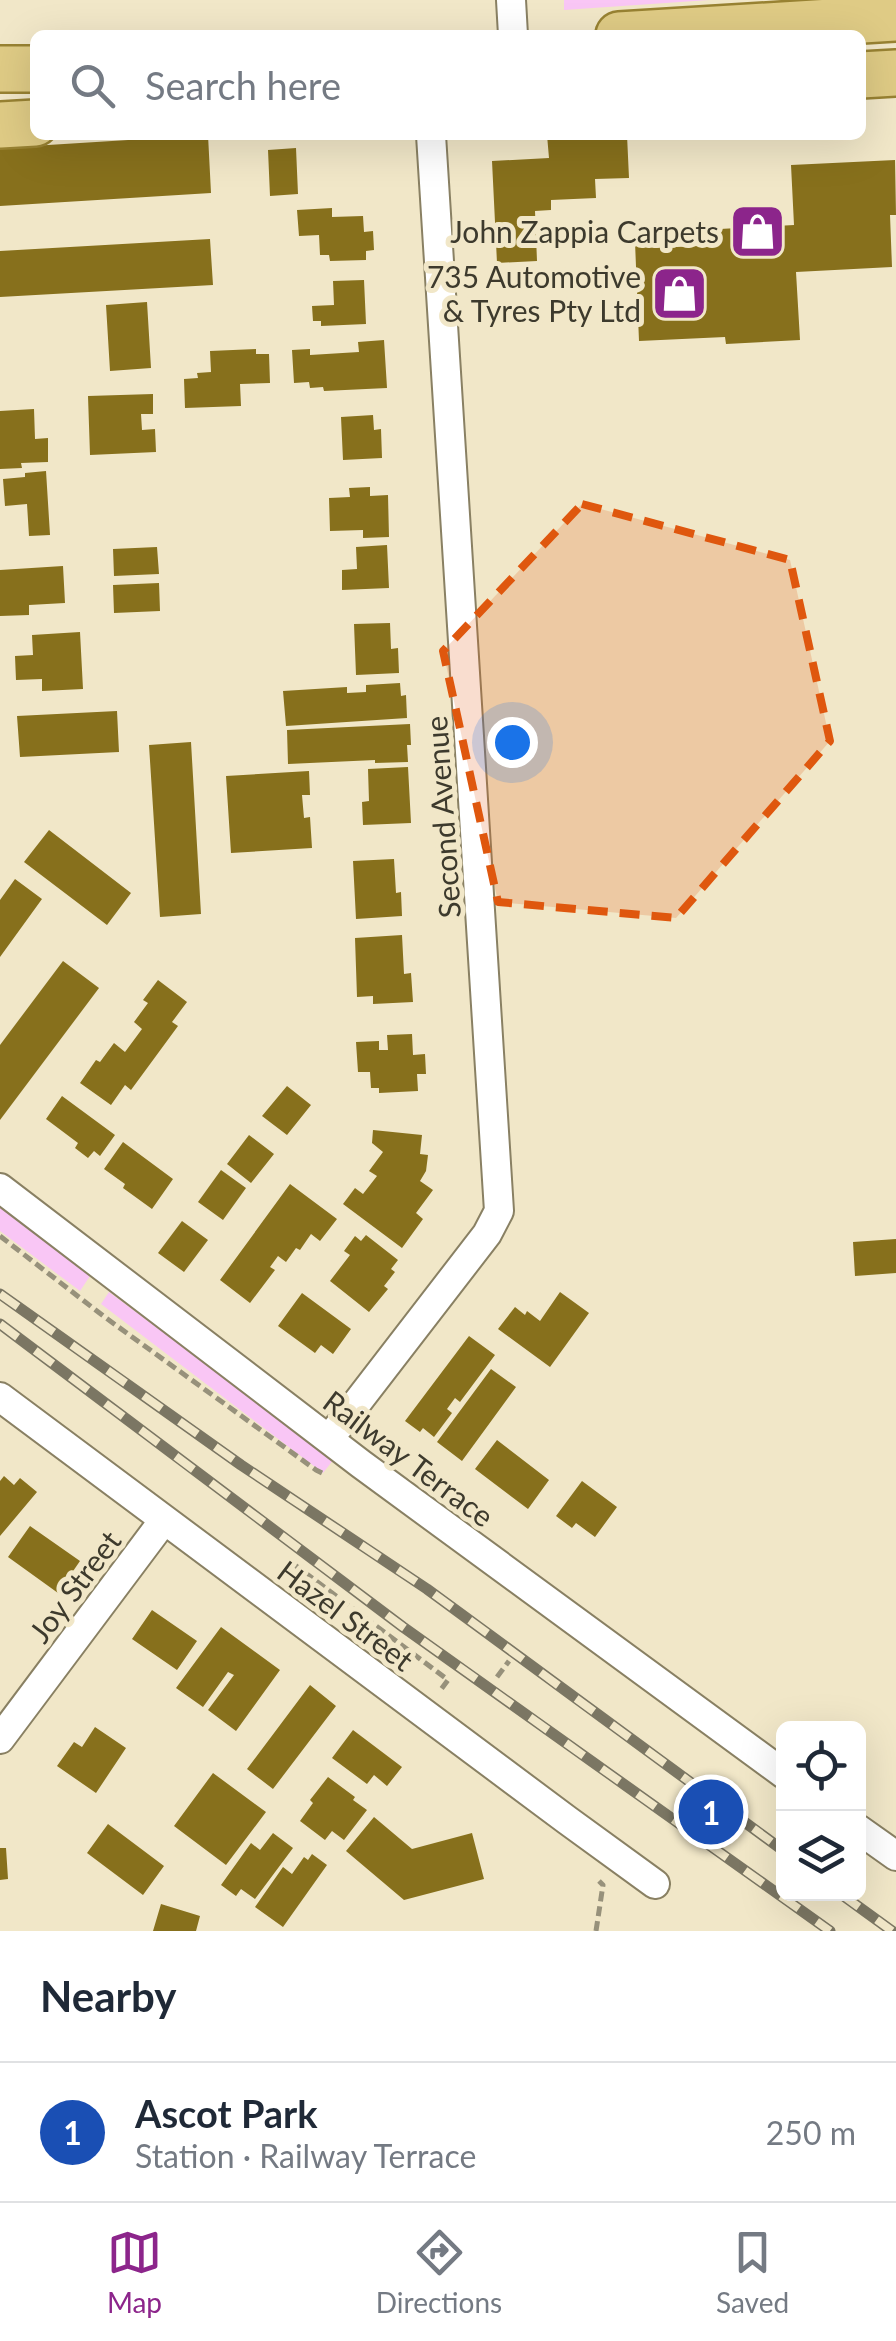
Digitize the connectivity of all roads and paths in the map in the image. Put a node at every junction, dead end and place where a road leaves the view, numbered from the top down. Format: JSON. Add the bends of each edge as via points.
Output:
{"nodes":[{"id":1,"x":511,"y":0,"type":"edge"},
{"id":2,"x":896,"y":18,"type":"edge"},
{"id":3,"x":513,"y":30,"type":"edge"},
{"id":4,"x":700,"y":30,"type":"edge"},
{"id":5,"x":0,"y":46,"type":"edge"},
{"id":6,"x":30,"y":57,"type":"edge"},
{"id":7,"x":0,"y":69,"type":"edge"},
{"id":8,"x":30,"y":69,"type":"edge"},
{"id":9,"x":896,"y":73,"type":"edge"},
{"id":10,"x":866,"y":75,"type":"edge"},
{"id":11,"x":30,"y":123,"type":"edge"},
{"id":12,"x":0,"y":125,"type":"edge"},
{"id":13,"x":431,"y":140,"type":"edge"},
{"id":14,"x":0,"y":1188,"type":"edge"},
{"id":15,"x":0,"y":1236,"type":"edge"},
{"id":16,"x":0,"y":1397,"type":"edge"},
{"id":17,"x":330,"y":1440,"type":"junction"},
{"id":18,"x":337,"y":1478,"type":"dead end"},
{"id":19,"x":164,"y":1520,"type":"junction"},
{"id":20,"x":267,"y":1597,"type":"junction"},
{"id":21,"x":509,"y":1661,"type":"dead end"},
{"id":22,"x":497,"y":1678,"type":"dead end"},
{"id":23,"x":448,"y":1680,"type":"dead end"},
{"id":24,"x":0,"y":1739,"type":"edge"},
{"id":25,"x":776,"y":1768,"type":"edge"},
{"id":26,"x":866,"y":1835,"type":"edge"},
{"id":27,"x":896,"y":1856,"type":"edge"},
{"id":28,"x":590,"y":1870,"type":"dead end"},
{"id":29,"x":655,"y":1884,"type":"dead end"},
{"id":30,"x":596,"y":1931,"type":"edge"}],
"edges":[{"from":1,"to":3,"type":"street"},
{"from":2,"to":4,"type":"main road"},
{"from":5,"to":6,"type":"street"},
{"from":7,"to":8,"type":"main road"},
{"from":9,"to":10,"type":"main road"},
{"from":11,"to":12,"type":"main road"},
{"from":13,"to":17,"type":"street","name":"Second Avenue","via":[[499,1211]]},
{"from":14,"to":17,"type":"street","name":"Railway Terrace"},
{"from":15,"to":18,"type":"path","via":[[316,1470]]},
{"from":16,"to":19,"type":"street","name":"Hazel Street"},
{"from":17,"to":25,"type":"street","name":"Railway Terrace"},
{"from":19,"to":20,"type":"street","name":"Hazel Street"},
{"from":19,"to":24,"type":"street","name":"Joy Street"},
{"from":20,"to":23,"type":"path","via":[[292,1563]]},
{"from":20,"to":29,"type":"street","name":"Hazel Street"},
{"from":21,"to":22,"type":"path"},
{"from":26,"to":27,"type":"street"},
{"from":28,"to":30,"type":"path","via":[[603,1884]]}]}
